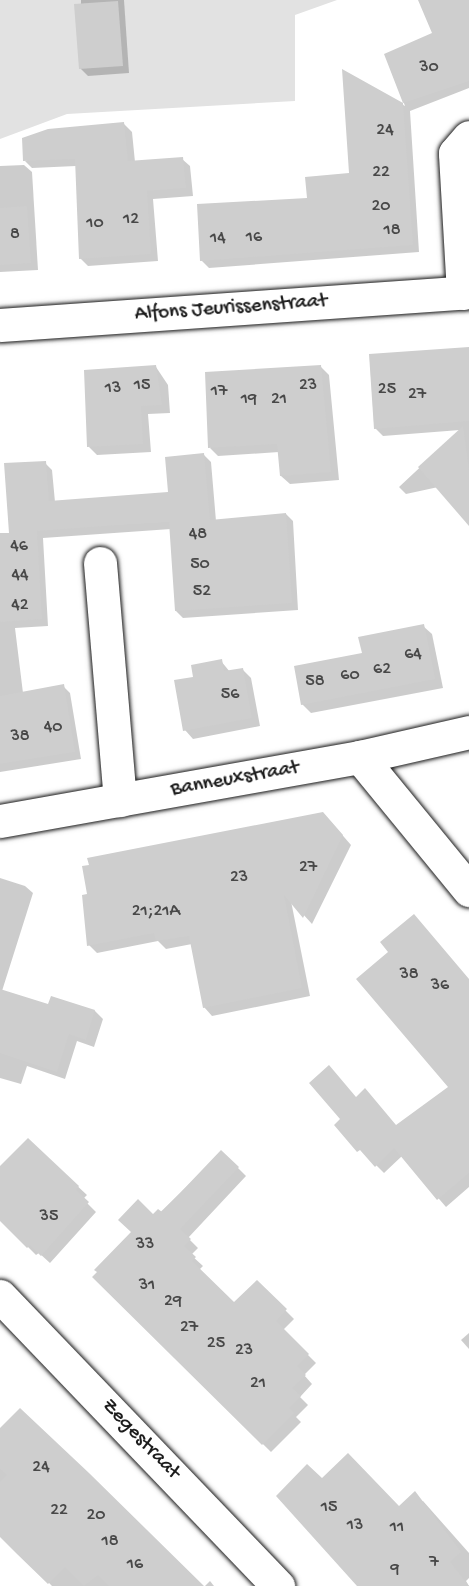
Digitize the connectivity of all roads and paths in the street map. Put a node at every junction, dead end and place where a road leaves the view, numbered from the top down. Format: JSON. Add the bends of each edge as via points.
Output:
{"nodes":[{"id":1,"x":469,"y":137,"type":"edge"},
{"id":2,"x":466,"y":293,"type":"edge"},
{"id":3,"x":0,"y":326,"type":"edge"},
{"id":4,"x":100,"y":563,"type":"dead end"},
{"id":5,"x":469,"y":732,"type":"edge"},
{"id":6,"x":360,"y":757,"type":"junction"},
{"id":7,"x":120,"y":800,"type":"junction"},
{"id":8,"x":0,"y":821,"type":"edge"},
{"id":9,"x":469,"y":891,"type":"edge"},
{"id":10,"x":0,"y":1296,"type":"edge"},
{"id":11,"x":278,"y":1586,"type":"edge"}],
"edges":[{"from":1,"to":2,"type":"street","name":"Alfons Jeurissenstraat","via":[[455,153]]},
{"from":2,"to":3,"type":"street","name":"Alfons Jeurissenstraat"},
{"from":4,"to":7,"type":"street"},
{"from":5,"to":6,"type":"street","name":"Banneuxstraat"},
{"from":6,"to":7,"type":"street","name":"Banneuxstraat"},
{"from":6,"to":9,"type":"street"},
{"from":7,"to":8,"type":"street","name":"Banneuxstraat"},
{"from":10,"to":11,"type":"street","name":"Zegestraat"}]}
